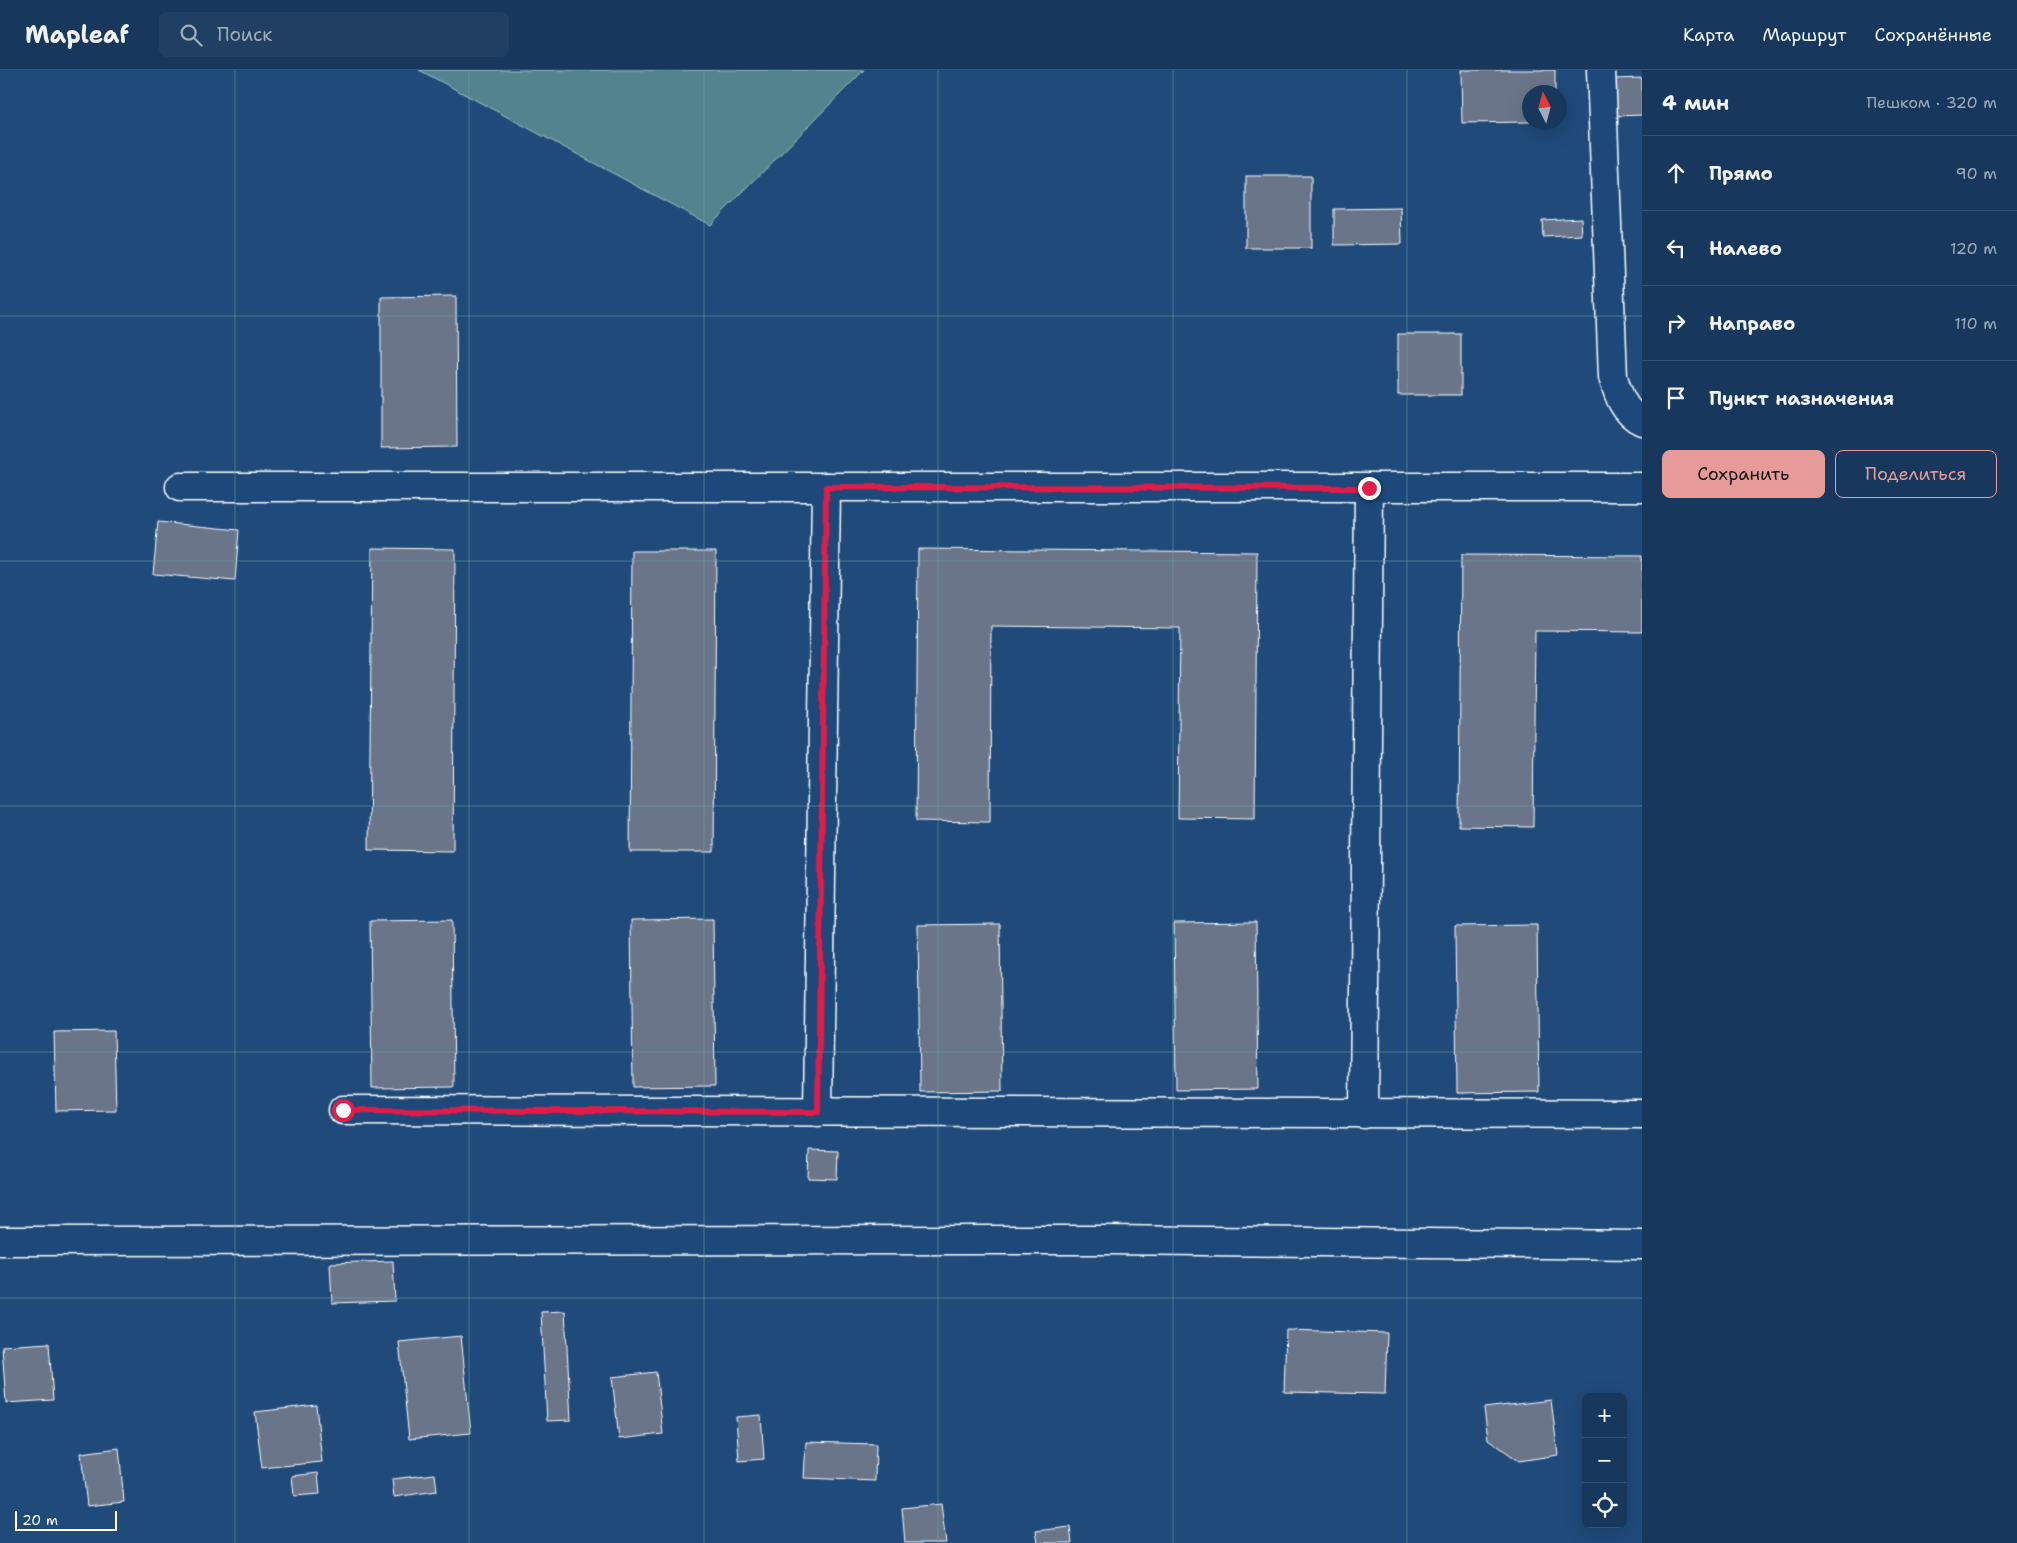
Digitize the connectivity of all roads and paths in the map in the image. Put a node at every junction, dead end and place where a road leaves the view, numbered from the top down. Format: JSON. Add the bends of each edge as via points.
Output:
{"nodes":[{"id":1,"x":1601,"y":70,"type":"edge"},
{"id":2,"x":1642,"y":422,"type":"edge"},
{"id":3,"x":180,"y":487,"type":"dead end"},
{"id":4,"x":826,"y":487,"type":"junction"},
{"id":5,"x":1642,"y":487,"type":"edge"},
{"id":6,"x":1369,"y":488,"type":"junction"},
{"id":7,"x":343,"y":1110,"type":"dead end"},
{"id":8,"x":818,"y":1112,"type":"junction"},
{"id":9,"x":1364,"y":1114,"type":"junction"},
{"id":10,"x":1642,"y":1114,"type":"edge"},
{"id":11,"x":0,"y":1241,"type":"edge"},
{"id":12,"x":1642,"y":1244,"type":"edge"}],
"edges":[{"from":1,"to":2,"type":"street","via":[[1613,377],[1619,400]]},
{"from":3,"to":4,"type":"street"},
{"from":4,"to":6,"type":"street"},
{"from":4,"to":8,"type":"street"},
{"from":5,"to":6,"type":"street"},
{"from":6,"to":9,"type":"street"},
{"from":7,"to":8,"type":"street"},
{"from":8,"to":9,"type":"street"},
{"from":9,"to":10,"type":"street"},
{"from":11,"to":12,"type":"street","via":[[1102,1240]]}]}
